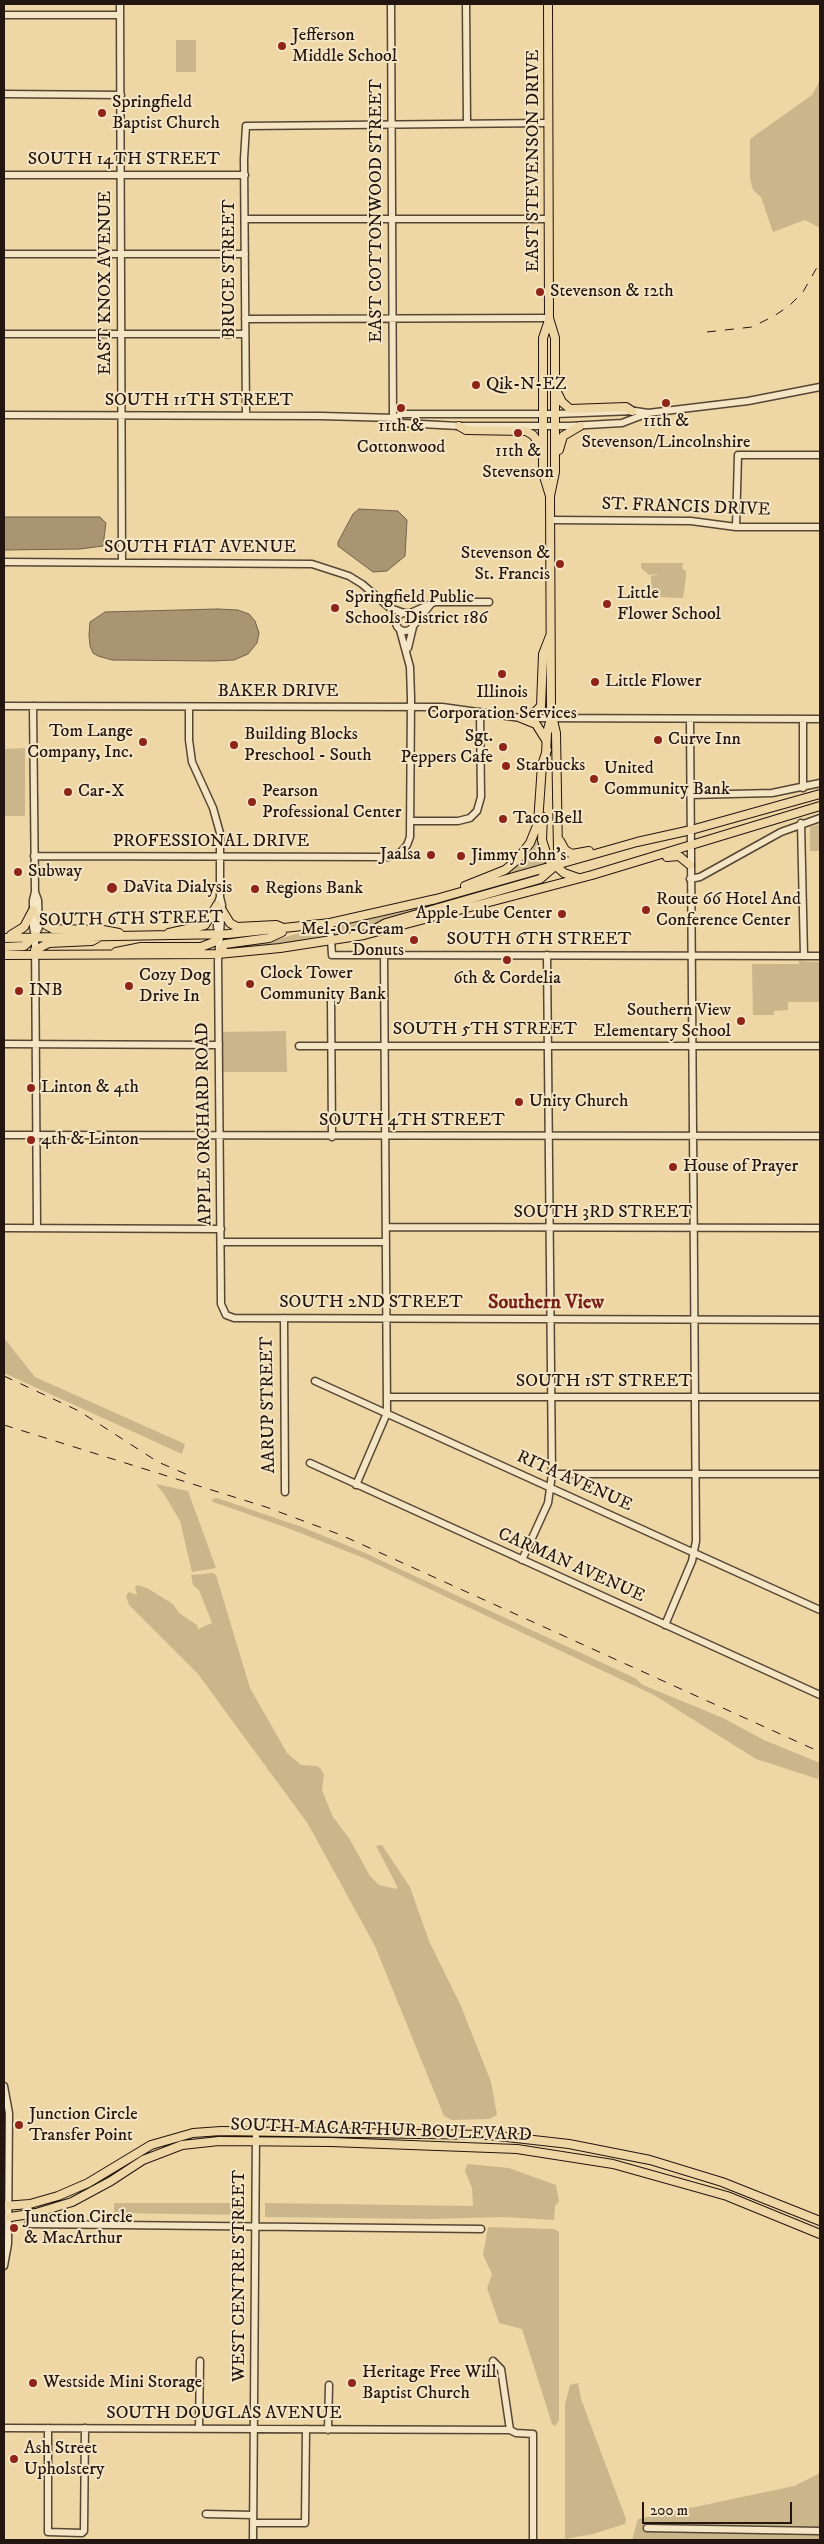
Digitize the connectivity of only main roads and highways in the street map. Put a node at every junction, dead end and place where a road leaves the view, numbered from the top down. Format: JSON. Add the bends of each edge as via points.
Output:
{"nodes":[{"id":1,"x":548,"y":4,"type":"edge"},
{"id":2,"x":550,"y":318,"type":"junction"},
{"id":3,"x":555,"y":387,"type":"junction"},
{"id":4,"x":632,"y":411,"type":"road end"},
{"id":5,"x":459,"y":426,"type":"road end"},
{"id":6,"x":580,"y":426,"type":"road end"},
{"id":7,"x":542,"y":449,"type":"junction"},
{"id":8,"x":551,"y":491,"type":"junction"},
{"id":9,"x":551,"y":634,"type":"junction"},
{"id":10,"x":552,"y":718,"type":"junction"},
{"id":11,"x":547,"y":747,"type":"junction"},
{"id":12,"x":820,"y":794,"type":"edge"},
{"id":13,"x":820,"y":806,"type":"edge"},
{"id":14,"x":656,"y":837,"type":"junction"},
{"id":15,"x":560,"y":840,"type":"junction"},
{"id":16,"x":690,"y":865,"type":"road end"},
{"id":17,"x":555,"y":866,"type":"junction"},
{"id":18,"x":610,"y":869,"type":"junction"},
{"id":19,"x":580,"y":878,"type":"junction"},
{"id":20,"x":436,"y":899,"type":"junction"},
{"id":21,"x":32,"y":910,"type":"road end"},
{"id":22,"x":39,"y":916,"type":"road end"},
{"id":23,"x":287,"y":929,"type":"junction"},
{"id":24,"x":219,"y":934,"type":"junction"},
{"id":25,"x":364,"y":935,"type":"junction"},
{"id":26,"x":35,"y":936,"type":"junction"},
{"id":27,"x":103,"y":936,"type":"junction"},
{"id":28,"x":128,"y":936,"type":"junction"},
{"id":29,"x":158,"y":936,"type":"junction"},
{"id":30,"x":5,"y":937,"type":"edge"},
{"id":31,"x":4,"y":947,"type":"edge"},
{"id":32,"x":35,"y":953,"type":"junction"},
{"id":33,"x":218,"y":954,"type":"junction"},
{"id":34,"x":4,"y":955,"type":"edge"},
{"id":35,"x":100,"y":955,"type":"junction"},
{"id":36,"x":6,"y":2206,"type":"edge"},
{"id":37,"x":6,"y":2218,"type":"edge"},
{"id":38,"x":820,"y":2221,"type":"edge"},
{"id":39,"x":820,"y":2234,"type":"edge"}],
"edges":[{"from":1,"to":2,"type":"main road","name":"EAST STEVENSON DRIVE"},
{"from":2,"to":3,"type":"main road","name":"EAST STEVENSON DRIVE","via":[[555,338]]},
{"from":2,"to":7,"type":"main road","name":"EAST STEVENSON DRIVE","via":[[544,338]]},
{"from":3,"to":4,"type":"main road","via":[[562,402],[570,409],[626,407]]},
{"from":3,"to":8,"type":"main road","name":"EAST STEVENSON DRIVE","via":[[555,472]]},
{"from":5,"to":7,"type":"main road","via":[[466,430],[526,431],[533,434]]},
{"from":6,"to":8,"type":"main road","via":[[560,440],[559,478]]},
{"from":7,"to":8,"type":"main road","name":"EAST STEVENSON DRIVE","via":[[543,473]]},
{"from":8,"to":9,"type":"main road","name":"EAST STEVENSON DRIVE"},
{"from":9,"to":10,"type":"main road","name":"EAST STEVENSON DRIVE"},
{"from":9,"to":11,"type":"main road","via":[[543,654],[541,706],[536,712],[521,718],[538,725]]},
{"from":10,"to":11,"type":"main road","name":"EAST STEVENSON DRIVE"},
{"from":10,"to":15,"type":"main road","name":"EAST STEVENSON DRIVE","via":[[556,733]]},
{"from":11,"to":17,"type":"main road","name":"EAST STEVENSON DRIVE","via":[[542,840],[548,859]]},
{"from":11,"to":20,"type":"main road","via":[[542,765],[538,823],[522,854],[505,870]]},
{"from":12,"to":14,"type":"main road"},
{"from":13,"to":18,"type":"main road"},
{"from":14,"to":15,"type":"main road","via":[[632,838],[572,854],[565,850]]},
{"from":14,"to":17,"type":"main road"},
{"from":15,"to":17,"type":"main road","name":"EAST STEVENSON DRIVE"},
{"from":16,"to":18,"type":"main road","via":[[679,856],[672,855],[622,870]]},
{"from":17,"to":19,"type":"main road","via":[[567,875]]},
{"from":17,"to":20,"type":"main road"},
{"from":17,"to":25,"type":"main road","via":[[534,882],[386,923]]},
{"from":18,"to":19,"type":"main road"},
{"from":19,"to":25,"type":"main road"},
{"from":20,"to":23,"type":"main road","name":"SOUTH 6TH STREET","via":[[330,923]]},
{"from":21,"to":30,"type":"main road","via":[[24,926]]},
{"from":22,"to":28,"type":"main road","via":[[54,929],[112,930]]},
{"from":23,"to":24,"type":"main road","name":"SOUTH 6TH STREET"},
{"from":23,"to":29,"type":"main road","via":[[276,925],[237,927],[230,923],[220,904],[205,924]]},
{"from":23,"to":33,"type":"main road","via":[[269,938],[225,944]]},
{"from":24,"to":29,"type":"main road","name":"SOUTH 6TH STREET"},
{"from":24,"to":35,"type":"main road","via":[[214,942],[201,947],[141,947]]},
{"from":25,"to":33,"type":"main road","name":"SOUTH 6TH STREET"},
{"from":26,"to":27,"type":"main road","name":"SOUTH 6TH STREET"},
{"from":26,"to":30,"type":"main road","name":"SOUTH 6TH STREET"},
{"from":26,"to":31,"type":"main road","via":[[24,946]]},
{"from":27,"to":28,"type":"main road","name":"SOUTH 6TH STREET"},
{"from":27,"to":32,"type":"main road","via":[[92,941],[49,944]]},
{"from":28,"to":29,"type":"main road","name":"SOUTH 6TH STREET"},
{"from":32,"to":34,"type":"main road","name":"SOUTH 6TH STREET"},
{"from":32,"to":35,"type":"main road","name":"SOUTH 6TH STREET"},
{"from":33,"to":35,"type":"main road","name":"SOUTH 6TH STREET"},
{"from":36,"to":38,"type":"main road","name":"SOUTH MACARTHUR BOULEVARD","via":[[42,2202],[72,2191],[162,2141],[208,2132],[489,2135],[620,2153],[687,2171],[766,2198]]},
{"from":37,"to":39,"type":"main road","name":"SOUTH MACARTHUR BOULEVARD","via":[[72,2202],[165,2150],[203,2142],[256,2141],[517,2149],[613,2164],[727,2196]]}]}
